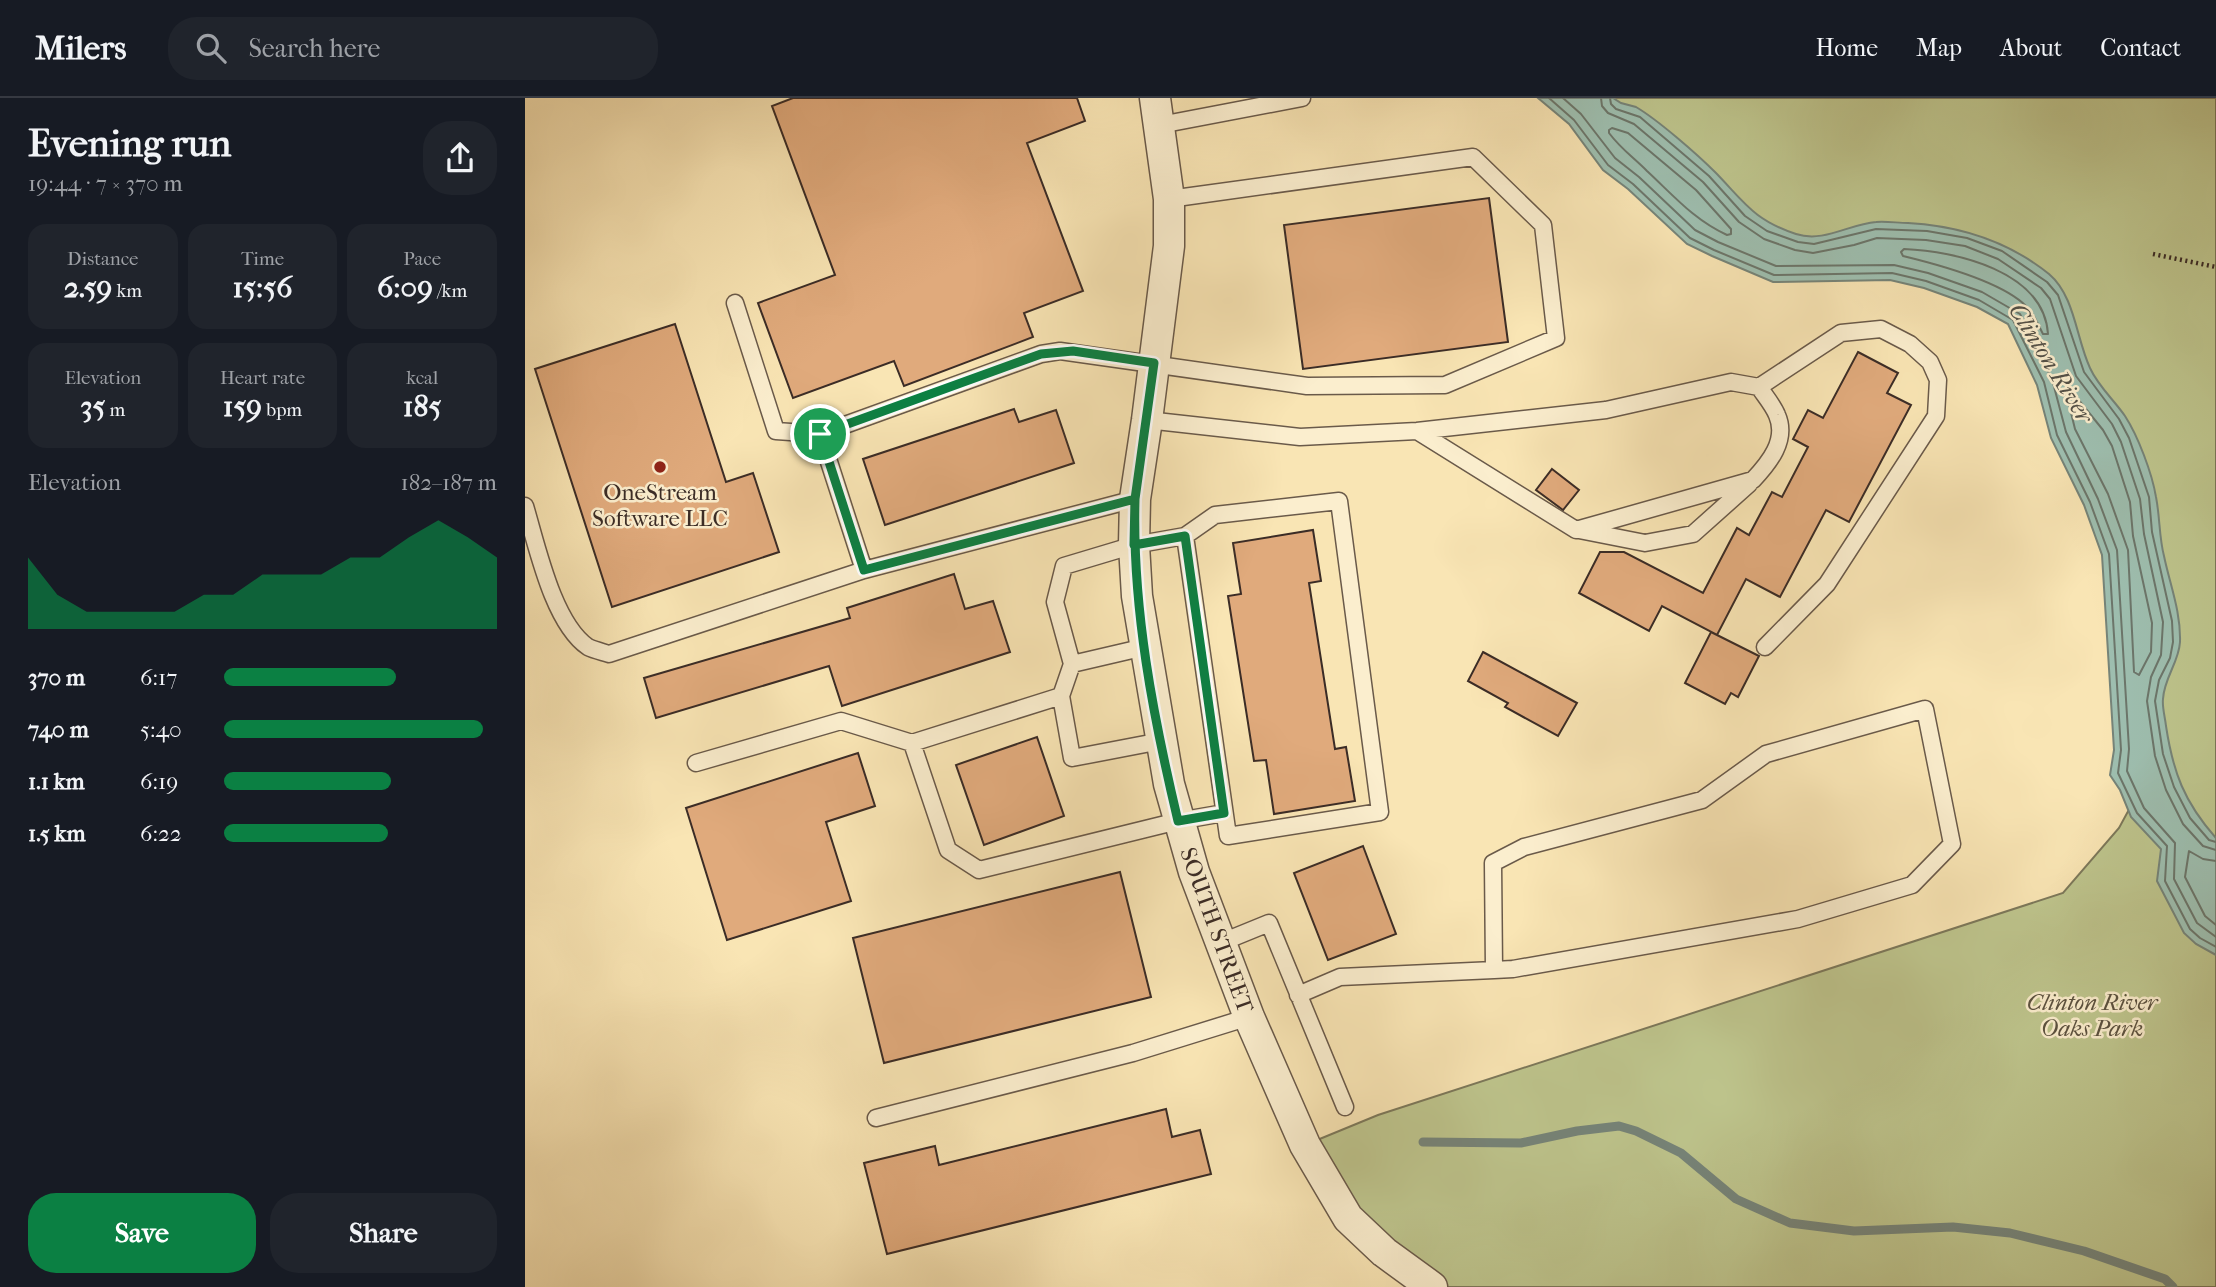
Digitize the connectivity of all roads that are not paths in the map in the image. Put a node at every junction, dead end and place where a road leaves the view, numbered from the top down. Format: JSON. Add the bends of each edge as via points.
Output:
{"nodes":[{"id":1,"x":1302,"y":98,"type":"edge"},
{"id":2,"x":1157,"y":111,"type":"edge"},
{"id":3,"x":1169,"y":199,"type":"junction"},
{"id":4,"x":735,"y":303,"type":"dead end"},
{"id":5,"x":1154,"y":363,"type":"junction"},
{"id":6,"x":1759,"y":387,"type":"junction"},
{"id":7,"x":1147,"y":421,"type":"junction"},
{"id":8,"x":1417,"y":431,"type":"junction"},
{"id":9,"x":820,"y":434,"type":"junction"},
{"id":10,"x":1753,"y":480,"type":"junction"},
{"id":11,"x":1135,"y":499,"type":"junction"},
{"id":12,"x":525,"y":506,"type":"edge"},
{"id":13,"x":1576,"y":530,"type":"junction"},
{"id":14,"x":1185,"y":536,"type":"junction"},
{"id":15,"x":1134,"y":545,"type":"junction"},
{"id":16,"x":864,"y":570,"type":"junction"},
{"id":17,"x":1145,"y":647,"type":"junction"},
{"id":18,"x":1765,"y":647,"type":"dead end"},
{"id":19,"x":1072,"y":664,"type":"junction"},
{"id":20,"x":1061,"y":696,"type":"junction"},
{"id":21,"x":1161,"y":741,"type":"junction"},
{"id":22,"x":912,"y":743,"type":"junction"},
{"id":23,"x":696,"y":763,"type":"dead end"},
{"id":24,"x":1224,"y":813,"type":"junction"},
{"id":25,"x":1178,"y":821,"type":"junction"},
{"id":26,"x":1220,"y":943,"type":"junction"},
{"id":27,"x":1494,"y":970,"type":"junction"},
{"id":28,"x":1298,"y":995,"type":"junction"},
{"id":29,"x":1249,"y":1017,"type":"junction"},
{"id":30,"x":1345,"y":1107,"type":"dead end"},
{"id":31,"x":876,"y":1118,"type":"dead end"},
{"id":32,"x":1432,"y":1287,"type":"edge"}],
"edges":[{"from":1,"to":2,"type":"lane"},
{"from":2,"to":3,"type":"street","name":"SOUTH STREET"},
{"from":3,"to":5,"type":"street","name":"SOUTH STREET","via":[[1169,246]]},
{"from":3,"to":5,"type":"lane","via":[[1473,158],[1543,225],[1556,338],[1445,385],[1307,386]]},
{"from":4,"to":9,"type":"lane","via":[[776,431]]},
{"from":5,"to":7,"type":"street","name":"SOUTH STREET"},
{"from":5,"to":9,"type":"lane","via":[[1073,351],[1041,354]]},
{"from":6,"to":8,"type":"lane","via":[[1731,382],[1606,410]]},
{"from":6,"to":10,"type":"lane","via":[[1778,416],[1780,433],[1770,462]]},
{"from":6,"to":18,"type":"lane","via":[[1841,333],[1881,329],[1930,362],[1938,380],[1936,415],[1835,573]]},
{"from":7,"to":8,"type":"lane","via":[[1300,437]]},
{"from":7,"to":11,"type":"street","name":"SOUTH STREET"},
{"from":8,"to":13,"type":"lane"},
{"from":9,"to":16,"type":"lane"},
{"from":10,"to":13,"type":"lane"},
{"from":10,"to":13,"type":"lane","via":[[1693,534],[1644,543]]},
{"from":11,"to":15,"type":"street","name":"SOUTH STREET"},
{"from":11,"to":16,"type":"lane"},
{"from":12,"to":16,"type":"lane","via":[[553,599],[588,647],[609,654]]},
{"from":14,"to":15,"type":"lane"},
{"from":14,"to":24,"type":"lane"},
{"from":14,"to":24,"type":"lane","via":[[1215,515],[1339,501],[1380,812],[1228,836]]},
{"from":15,"to":17,"type":"street","name":"SOUTH STREET"},
{"from":15,"to":19,"type":"lane","via":[[1064,566],[1055,602]]},
{"from":17,"to":19,"type":"lane"},
{"from":17,"to":21,"type":"street","name":"SOUTH STREET"},
{"from":19,"to":20,"type":"lane"},
{"from":20,"to":21,"type":"lane","via":[[1072,758]]},
{"from":20,"to":22,"type":"lane"},
{"from":21,"to":25,"type":"street","name":"SOUTH STREET"},
{"from":22,"to":23,"type":"lane","via":[[841,721]]},
{"from":22,"to":25,"type":"lane","via":[[948,850],[979,870]]},
{"from":24,"to":25,"type":"lane"},
{"from":25,"to":26,"type":"street","name":"SOUTH STREET"},
{"from":26,"to":28,"type":"lane","via":[[1269,923]]},
{"from":26,"to":29,"type":"street","name":"SOUTH STREET"},
{"from":27,"to":27,"type":"lane","via":[[1798,919],[1912,885],[1952,845],[1925,709],[1766,754],[1702,800],[1524,847],[1493,863]]},
{"from":27,"to":28,"type":"lane","via":[[1340,977]]},
{"from":28,"to":30,"type":"lane"},
{"from":29,"to":31,"type":"lane","via":[[1133,1053]]},
{"from":29,"to":32,"type":"street","name":"SOUTH STREET","via":[[1305,1145],[1348,1218]]}]}
